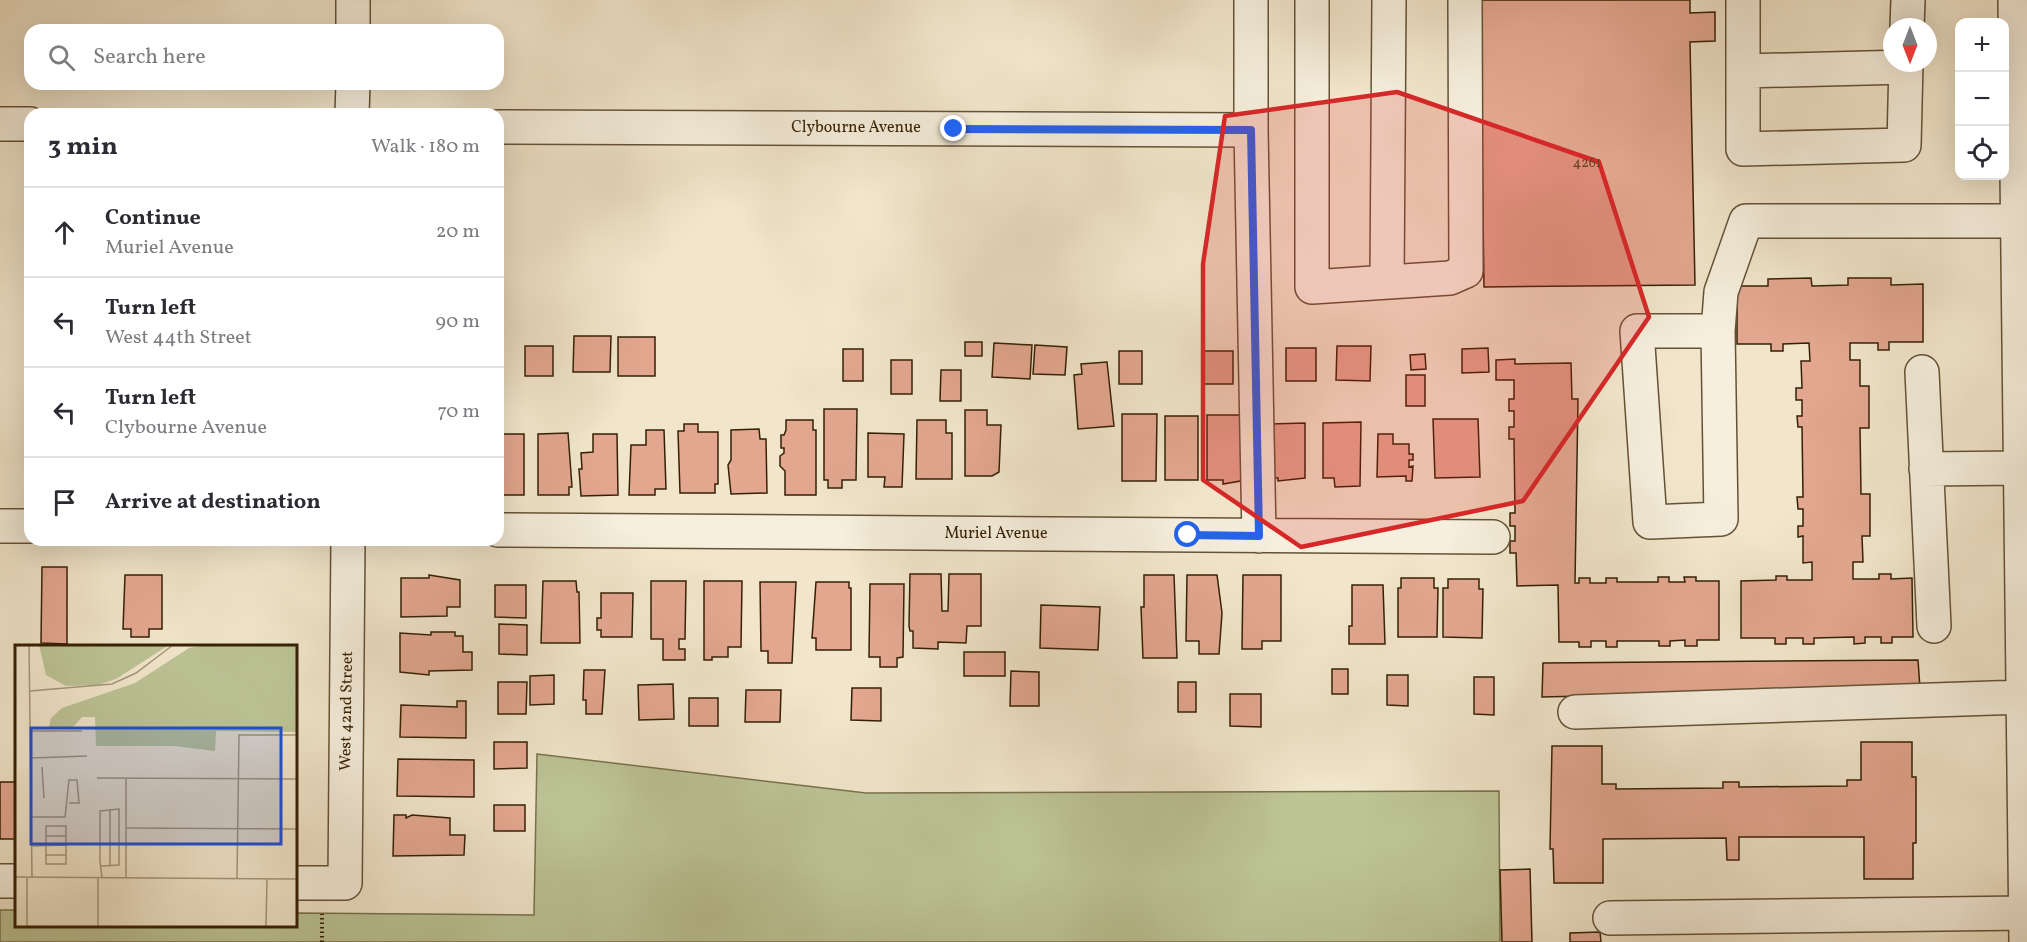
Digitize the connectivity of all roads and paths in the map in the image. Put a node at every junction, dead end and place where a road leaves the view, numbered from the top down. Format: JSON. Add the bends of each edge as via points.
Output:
{"nodes":[{"id":1,"x":353,"y":0,"type":"edge"},
{"id":2,"x":1251,"y":0,"type":"edge"},
{"id":3,"x":1312,"y":0,"type":"edge"},
{"id":4,"x":1389,"y":0,"type":"edge"},
{"id":5,"x":1465,"y":0,"type":"edge"},
{"id":6,"x":1743,"y":0,"type":"edge"},
{"id":7,"x":1908,"y":0,"type":"edge"},
{"id":8,"x":2016,"y":0,"type":"edge"},
{"id":9,"x":1907,"y":18,"type":"edge"},
{"id":10,"x":353,"y":24,"type":"edge"},
{"id":11,"x":2021,"y":38,"type":"edge"},
{"id":12,"x":1883,"y":66,"type":"edge"},
{"id":13,"x":1743,"y":71,"type":"junction"},
{"id":14,"x":1906,"y":72,"type":"edge"},
{"id":15,"x":353,"y":90,"type":"edge"},
{"id":16,"x":352,"y":108,"type":"edge"},
{"id":17,"x":0,"y":124,"type":"edge"},
{"id":18,"x":24,"y":124,"type":"edge"},
{"id":19,"x":504,"y":127,"type":"edge"},
{"id":20,"x":1251,"y":130,"type":"junction"},
{"id":21,"x":2018,"y":221,"type":"junction"},
{"id":22,"x":1387,"y":282,"type":"junction"},
{"id":23,"x":1718,"y":331,"type":"junction"},
{"id":24,"x":1922,"y":372,"type":"dead end"},
{"id":25,"x":2020,"y":468,"type":"junction"},
{"id":26,"x":1926,"y":469,"type":"junction"},
{"id":27,"x":0,"y":526,"type":"edge"},
{"id":28,"x":24,"y":526,"type":"edge"},
{"id":29,"x":504,"y":530,"type":"edge"},
{"id":30,"x":1259,"y":536,"type":"junction"},
{"id":31,"x":1493,"y":537,"type":"dead end"},
{"id":32,"x":348,"y":546,"type":"edge"},
{"id":33,"x":1934,"y":626,"type":"dead end"},
{"id":34,"x":2022,"y":697,"type":"junction"},
{"id":35,"x":1575,"y":712,"type":"dead end"},
{"id":36,"x":297,"y":883,"type":"edge"},
{"id":37,"x":333,"y":893,"type":"junction"},
{"id":38,"x":1610,"y":918,"type":"dead end"},
{"id":39,"x":2026,"y":928,"type":"edge"},
{"id":40,"x":322,"y":942,"type":"edge"}],
"edges":[{"from":1,"to":10,"type":"street"},
{"from":2,"to":20,"type":"street"},
{"from":3,"to":22,"type":"street","via":[[1312,287]]},
{"from":4,"to":22,"type":"street"},
{"from":5,"to":22,"type":"street","via":[[1466,271],[1450,278]]},
{"from":6,"to":13,"type":"street"},
{"from":7,"to":9,"type":"street"},
{"from":8,"to":11,"type":"street"},
{"from":11,"to":21,"type":"street"},
{"from":12,"to":13,"type":"street"},
{"from":13,"to":14,"type":"street","via":[[1743,149],[1904,145]]},
{"from":15,"to":16,"type":"street"},
{"from":17,"to":18,"type":"street"},
{"from":19,"to":20,"type":"street","name":"Clybourne Avenue"},
{"from":20,"to":30,"type":"street"},
{"from":21,"to":23,"type":"street","via":[[1746,221],[1721,292]]},
{"from":21,"to":25,"type":"street"},
{"from":23,"to":23,"type":"street","via":[[1720,519],[1650,522],[1637,331]]},
{"from":24,"to":26,"type":"street"},
{"from":25,"to":26,"type":"street"},
{"from":25,"to":34,"type":"street"},
{"from":26,"to":33,"type":"street"},
{"from":27,"to":28,"type":"street"},
{"from":29,"to":30,"type":"street","name":"Muriel Avenue"},
{"from":30,"to":31,"type":"street","name":"Muriel Avenue"},
{"from":32,"to":37,"type":"street","name":"West 42nd Street"},
{"from":34,"to":35,"type":"street"},
{"from":34,"to":39,"type":"street"},
{"from":36,"to":37,"type":"street"},
{"from":37,"to":40,"type":"path"},
{"from":38,"to":39,"type":"street"}]}
